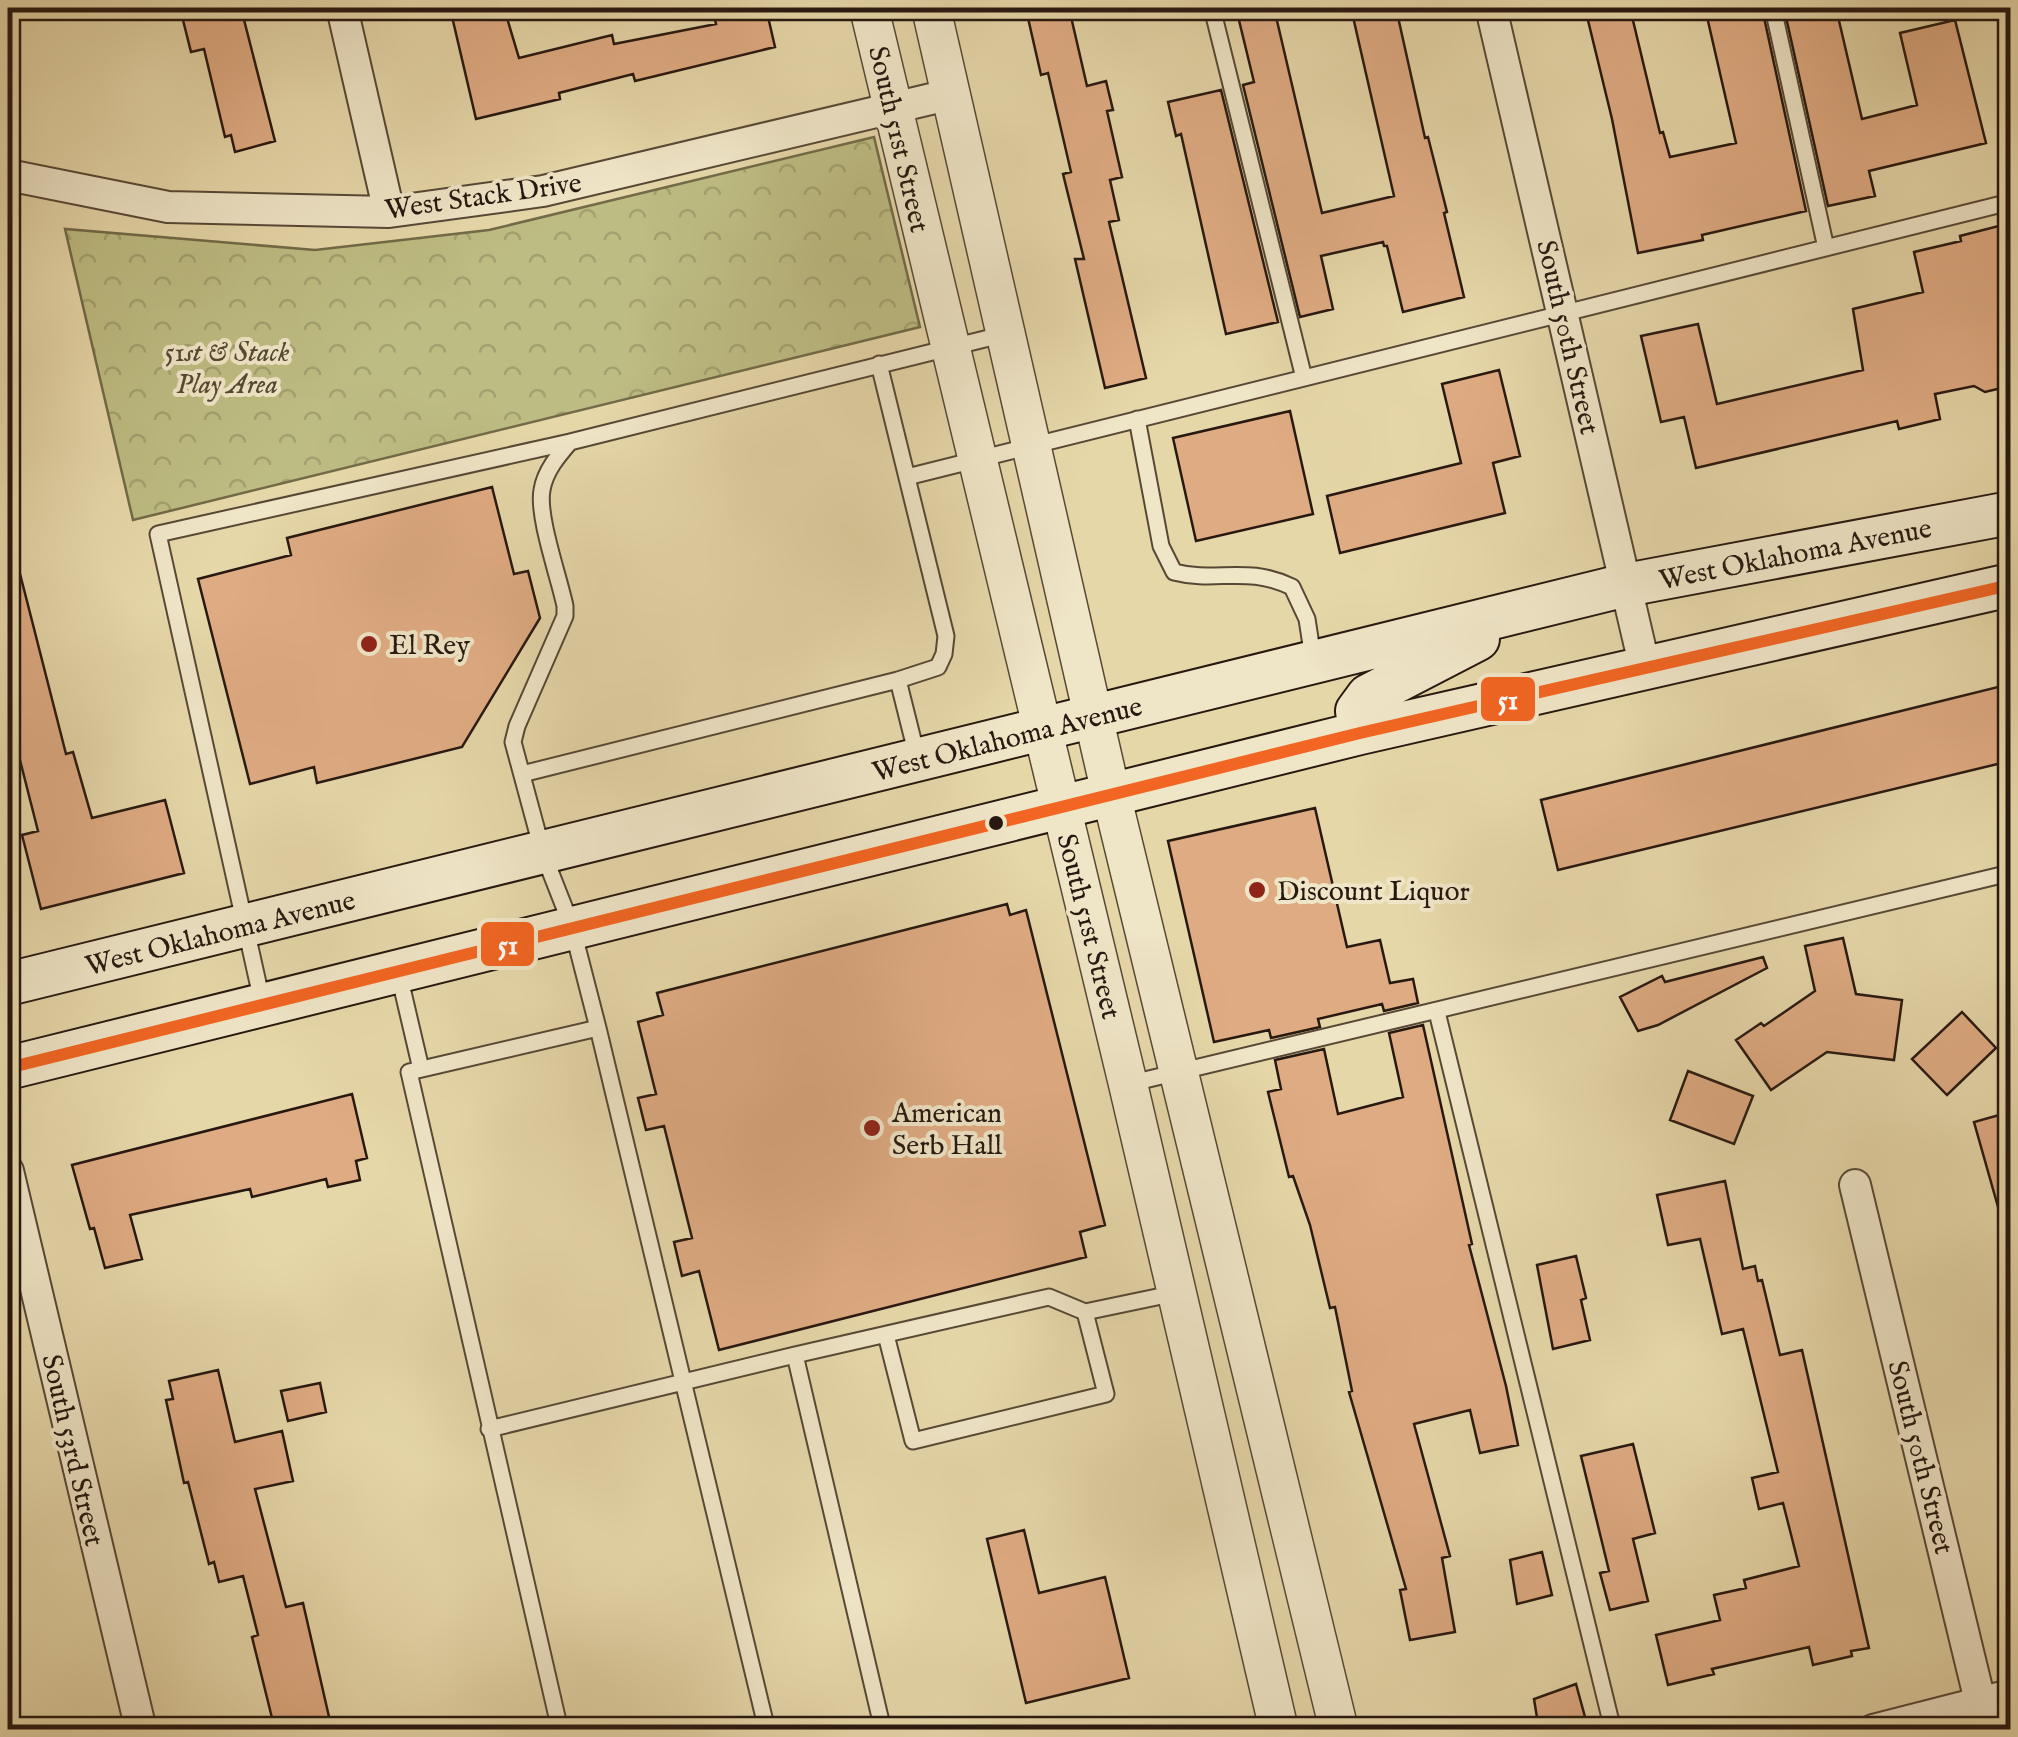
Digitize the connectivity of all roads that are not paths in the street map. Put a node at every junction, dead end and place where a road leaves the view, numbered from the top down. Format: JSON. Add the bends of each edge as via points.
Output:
{"nodes":[{"id":1,"x":342,"y":8,"type":"edge"},
{"id":2,"x":869,"y":8,"type":"edge"},
{"id":3,"x":931,"y":8,"type":"edge"},
{"id":4,"x":1212,"y":8,"type":"edge"},
{"id":5,"x":1492,"y":8,"type":"edge"},
{"id":6,"x":1773,"y":8,"type":"edge"},
{"id":7,"x":952,"y":94,"type":"junction"},
{"id":8,"x":892,"y":108,"type":"junction"},
{"id":9,"x":8,"y":175,"type":"edge"},
{"id":10,"x":2010,"y":202,"type":"edge"},
{"id":11,"x":389,"y":212,"type":"junction"},
{"id":12,"x":1826,"y":248,"type":"junction"},
{"id":13,"x":1564,"y":314,"type":"junction"},
{"id":14,"x":1005,"y":334,"type":"junction"},
{"id":15,"x":950,"y":346,"type":"junction"},
{"id":16,"x":879,"y":364,"type":"junction"},
{"id":17,"x":1304,"y":378,"type":"junction"},
{"id":18,"x":1136,"y":420,"type":"junction"},
{"id":19,"x":570,"y":442,"type":"junction"},
{"id":20,"x":1030,"y":445,"type":"junction"},
{"id":21,"x":977,"y":459,"type":"junction"},
{"id":22,"x":906,"y":477,"type":"junction"},
{"id":23,"x":2010,"y":513,"type":"edge"},
{"id":24,"x":1626,"y":585,"type":"junction"},
{"id":25,"x":2010,"y":586,"type":"edge"},
{"id":26,"x":1541,"y":607,"type":"junction"},
{"id":27,"x":1314,"y":662,"type":"junction"},
{"id":28,"x":1645,"y":668,"type":"junction"},
{"id":29,"x":898,"y":680,"type":"junction"},
{"id":30,"x":1094,"y":716,"type":"junction"},
{"id":31,"x":1042,"y":730,"type":"junction"},
{"id":32,"x":1360,"y":733,"type":"junction"},
{"id":33,"x":918,"y":760,"type":"junction"},
{"id":34,"x":522,"y":774,"type":"junction"},
{"id":35,"x":1111,"y":794,"type":"junction"},
{"id":36,"x":1061,"y":808,"type":"junction"},
{"id":37,"x":543,"y":853,"type":"junction"},
{"id":38,"x":2010,"y":874,"type":"edge"},
{"id":39,"x":244,"y":927,"type":"junction"},
{"id":40,"x":572,"y":927,"type":"junction"},
{"id":41,"x":398,"y":971,"type":"junction"},
{"id":42,"x":8,"y":984,"type":"edge"},
{"id":43,"x":263,"y":1004,"type":"junction"},
{"id":44,"x":1437,"y":1012,"type":"junction"},
{"id":45,"x":598,"y":1028,"type":"junction"},
{"id":46,"x":8,"y":1068,"type":"edge"},
{"id":47,"x":421,"y":1069,"type":"junction"},
{"id":48,"x":1180,"y":1073,"type":"junction"},
{"id":49,"x":1128,"y":1084,"type":"junction"},
{"id":50,"x":8,"y":1172,"type":"edge"},
{"id":51,"x":1856,"y":1185,"type":"dead end"},
{"id":52,"x":1177,"y":1292,"type":"junction"},
{"id":53,"x":1085,"y":1312,"type":"junction"},
{"id":54,"x":886,"y":1335,"type":"junction"},
{"id":55,"x":796,"y":1356,"type":"junction"},
{"id":56,"x":682,"y":1382,"type":"junction"},
{"id":57,"x":489,"y":1429,"type":"junction"},
{"id":58,"x":2010,"y":1696,"type":"edge"},
{"id":59,"x":1984,"y":1716,"type":"edge"},
{"id":60,"x":141,"y":1730,"type":"edge"},
{"id":61,"x":560,"y":1730,"type":"edge"},
{"id":62,"x":768,"y":1730,"type":"edge"},
{"id":63,"x":883,"y":1730,"type":"edge"},
{"id":64,"x":1279,"y":1730,"type":"edge"},
{"id":65,"x":1339,"y":1730,"type":"edge"},
{"id":66,"x":1613,"y":1730,"type":"edge"},
{"id":67,"x":1873,"y":1730,"type":"edge"}],
"edges":[{"from":1,"to":11,"type":"street"},
{"from":2,"to":8,"type":"street","name":"South 51st Street"},
{"from":3,"to":7,"type":"street","name":"South 51st Street"},
{"from":4,"to":17,"type":"lane"},
{"from":5,"to":13,"type":"street","name":"South 50th Street"},
{"from":6,"to":12,"type":"lane"},
{"from":7,"to":8,"type":"street","name":"West Stack Drive"},
{"from":7,"to":14,"type":"street","name":"South 51st Street"},
{"from":8,"to":11,"type":"street","name":"West Stack Drive","via":[[543,191]]},
{"from":8,"to":15,"type":"street","name":"South 51st Street"},
{"from":9,"to":11,"type":"street","name":"West Stack Drive","via":[[168,206]]},
{"from":10,"to":12,"type":"lane"},
{"from":12,"to":13,"type":"lane"},
{"from":13,"to":17,"type":"lane"},
{"from":13,"to":24,"type":"street","name":"South 50th Street"},
{"from":14,"to":15,"type":"lane"},
{"from":14,"to":20,"type":"street","name":"South 51st Street"},
{"from":15,"to":16,"type":"lane"},
{"from":15,"to":21,"type":"street","name":"South 51st Street"},
{"from":16,"to":19,"type":"lane"},
{"from":16,"to":22,"type":"lane"},
{"from":17,"to":18,"type":"lane"},
{"from":18,"to":20,"type":"lane"},
{"from":18,"to":27,"type":"lane","via":[[1162,546],[1174,572],[1261,575],[1292,586]]},
{"from":19,"to":34,"type":"lane","via":[[542,485],[566,606],[516,726]]},
{"from":19,"to":39,"type":"lane","via":[[158,534]]},
{"from":20,"to":21,"type":"lane"},
{"from":20,"to":30,"type":"street","name":"South 51st Street"},
{"from":21,"to":22,"type":"lane"},
{"from":21,"to":31,"type":"street","name":"South 51st Street"},
{"from":22,"to":29,"type":"lane","via":[[946,636],[938,667]]},
{"from":23,"to":24,"type":"main road","name":"West Oklahoma Avenue"},
{"from":24,"to":26,"type":"main road","name":"West Oklahoma Avenue"},
{"from":24,"to":28,"type":"street","name":"South 50th Street"},
{"from":25,"to":28,"type":"main road"},
{"from":26,"to":27,"type":"main road","name":"West Oklahoma Avenue"},
{"from":26,"to":32,"type":"main road","via":[[1368,696],[1357,711]]},
{"from":27,"to":30,"type":"main road","name":"West Oklahoma Avenue"},
{"from":28,"to":32,"type":"main road"},
{"from":29,"to":33,"type":"lane"},
{"from":29,"to":34,"type":"lane"},
{"from":30,"to":31,"type":"main road","name":"West Oklahoma Avenue"},
{"from":30,"to":35,"type":"street","name":"South 51st Street"},
{"from":31,"to":33,"type":"main road","name":"West Oklahoma Avenue"},
{"from":31,"to":36,"type":"street","name":"South 51st Street"},
{"from":32,"to":35,"type":"main road"},
{"from":33,"to":37,"type":"main road","name":"West Oklahoma Avenue"},
{"from":34,"to":37,"type":"lane"},
{"from":35,"to":36,"type":"main road"},
{"from":35,"to":48,"type":"street","name":"South 51st Street"},
{"from":36,"to":40,"type":"main road"},
{"from":36,"to":49,"type":"street","name":"South 51st Street"},
{"from":37,"to":39,"type":"main road","name":"West Oklahoma Avenue"},
{"from":37,"to":40,"type":"lane"},
{"from":38,"to":44,"type":"lane"},
{"from":39,"to":42,"type":"main road","name":"West Oklahoma Avenue"},
{"from":39,"to":43,"type":"lane"},
{"from":40,"to":41,"type":"main road"},
{"from":40,"to":45,"type":"lane"},
{"from":41,"to":43,"type":"main road"},
{"from":41,"to":47,"type":"lane"},
{"from":43,"to":46,"type":"main road"},
{"from":44,"to":48,"type":"lane"},
{"from":44,"to":66,"type":"lane"},
{"from":45,"to":47,"type":"lane"},
{"from":45,"to":56,"type":"lane"},
{"from":47,"to":57,"type":"lane","via":[[409,1072]]},
{"from":48,"to":49,"type":"lane"},
{"from":48,"to":65,"type":"street","name":"South 51st Street"},
{"from":49,"to":52,"type":"street","name":"South 51st Street"},
{"from":50,"to":60,"type":"street","name":"South 53rd Street"},
{"from":51,"to":59,"type":"street","name":"South 50th Street"},
{"from":52,"to":53,"type":"lane"},
{"from":52,"to":64,"type":"street","name":"South 51st Street"},
{"from":53,"to":54,"type":"lane","via":[[1048,1297]]},
{"from":53,"to":54,"type":"lane","via":[[1106,1394],[912,1441]]},
{"from":54,"to":55,"type":"lane"},
{"from":55,"to":56,"type":"lane"},
{"from":55,"to":63,"type":"lane"},
{"from":56,"to":57,"type":"lane"},
{"from":56,"to":62,"type":"lane"},
{"from":57,"to":61,"type":"lane"},
{"from":58,"to":59,"type":"street"},
{"from":59,"to":67,"type":"street"}]}
